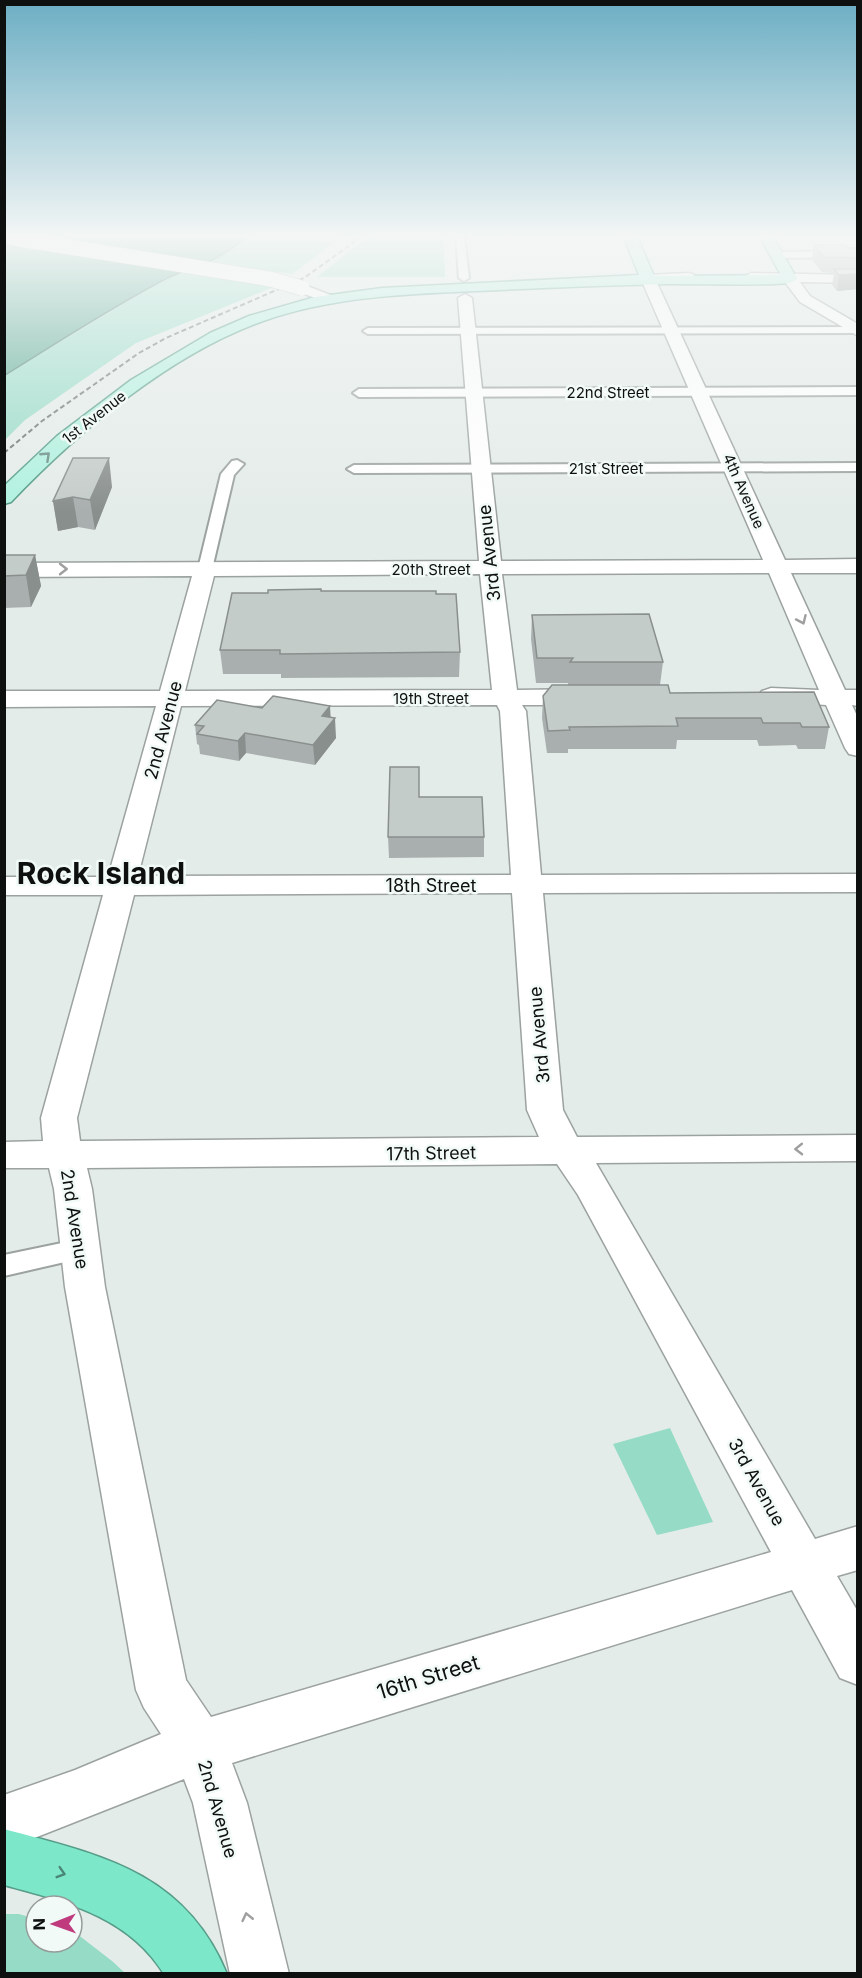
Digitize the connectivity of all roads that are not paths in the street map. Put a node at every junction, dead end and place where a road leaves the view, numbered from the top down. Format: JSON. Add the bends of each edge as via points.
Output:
{"nodes":[{"id":1,"x":219,"y":327,"type":"edge"},
{"id":2,"x":237,"y":327,"type":"edge"},
{"id":3,"x":468,"y":330,"type":"junction"},
{"id":4,"x":672,"y":330,"type":"junction"},
{"id":5,"x":857,"y":330,"type":"edge"},
{"id":6,"x":368,"y":331,"type":"dead end"},
{"id":7,"x":858,"y":391,"type":"edge"},
{"id":8,"x":700,"y":392,"type":"junction"},
{"id":9,"x":358,"y":393,"type":"dead end"},
{"id":10,"x":473,"y":393,"type":"junction"},
{"id":11,"x":237,"y":464,"type":"dead end"},
{"id":12,"x":858,"y":467,"type":"edge"},
{"id":13,"x":481,"y":468,"type":"junction"},
{"id":14,"x":733,"y":468,"type":"junction"},
{"id":15,"x":354,"y":469,"type":"dead end"},
{"id":16,"x":4,"y":474,"type":"edge"},
{"id":17,"x":4,"y":498,"type":"edge"},
{"id":18,"x":858,"y":566,"type":"edge"},
{"id":19,"x":778,"y":567,"type":"junction"},
{"id":20,"x":205,"y":569,"type":"junction"},
{"id":21,"x":490,"y":569,"type":"junction"},
{"id":22,"x":4,"y":570,"type":"edge"},
{"id":23,"x":751,"y":696,"type":"edge"},
{"id":24,"x":612,"y":697,"type":"edge"},
{"id":25,"x":505,"y":698,"type":"junction"},
{"id":26,"x":846,"y":698,"type":"edge"},
{"id":27,"x":4,"y":699,"type":"edge"},
{"id":28,"x":171,"y":699,"type":"junction"},
{"id":29,"x":858,"y":748,"type":"edge"},
{"id":30,"x":858,"y":883,"type":"edge"},
{"id":31,"x":120,"y":884,"type":"junction"},
{"id":32,"x":525,"y":885,"type":"junction"},
{"id":33,"x":4,"y":886,"type":"edge"},
{"id":34,"x":858,"y":1148,"type":"edge"},
{"id":35,"x":567,"y":1152,"type":"junction"},
{"id":36,"x":64,"y":1154,"type":"junction"},
{"id":37,"x":4,"y":1155,"type":"edge"},
{"id":38,"x":81,"y":1249,"type":"junction"},
{"id":39,"x":4,"y":1266,"type":"edge"},
{"id":40,"x":858,"y":1548,"type":"edge"},
{"id":41,"x":804,"y":1564,"type":"junction"},
{"id":42,"x":858,"y":1661,"type":"edge"},
{"id":43,"x":200,"y":1748,"type":"junction"},
{"id":44,"x":4,"y":1823,"type":"edge"},
{"id":45,"x":4,"y":1857,"type":"edge"},
{"id":46,"x":198,"y":1974,"type":"edge"},
{"id":47,"x":260,"y":1974,"type":"edge"}],
"edges":[{"from":1,"to":16,"type":"main road","name":"1st Avenue","via":[[157,359],[74,414]]},
{"from":17,"to":2,"type":"main road","name":"1st Avenue","one_way":true,"via":[[68,436],[152,374]]},
{"from":3,"to":4,"type":"street"},
{"from":3,"to":6,"type":"street"},
{"from":3,"to":10,"type":"street","name":"3rd Avenue"},
{"from":4,"to":5,"type":"street"},
{"from":4,"to":8,"type":"street","name":"4th Avenue"},
{"from":7,"to":8,"type":"street","name":"22nd Street"},
{"from":8,"to":10,"type":"street","name":"22nd Street"},
{"from":8,"to":14,"type":"street","name":"4th Avenue"},
{"from":9,"to":10,"type":"street","name":"22nd Street"},
{"from":10,"to":13,"type":"street","name":"3rd Avenue"},
{"from":11,"to":20,"type":"street","name":"2nd Avenue","via":[[228,474]]},
{"from":12,"to":14,"type":"street","name":"21st Street"},
{"from":13,"to":14,"type":"street","name":"21st Street"},
{"from":13,"to":15,"type":"street","name":"21st Street"},
{"from":13,"to":21,"type":"street","name":"3rd Avenue"},
{"from":14,"to":19,"type":"street","name":"4th Avenue"},
{"from":18,"to":19,"type":"street","name":"20th Street"},
{"from":19,"to":21,"type":"street","name":"20th Street"},
{"from":19,"to":26,"type":"street","name":"4th Avenue","one_way":true},
{"from":20,"to":21,"type":"street","name":"20th Street"},
{"from":22,"to":20,"type":"street","name":"20th Street","one_way":true},
{"from":20,"to":28,"type":"street","name":"2nd Avenue"},
{"from":21,"to":25,"type":"street","name":"3rd Avenue"},
{"from":23,"to":26,"type":"street"},
{"from":24,"to":25,"type":"street","name":"19th Street"},
{"from":25,"to":28,"type":"street","name":"19th Street"},
{"from":25,"to":32,"type":"street","name":"3rd Avenue","via":[[513,711]]},
{"from":26,"to":29,"type":"street","name":"4th Avenue"},
{"from":27,"to":28,"type":"street","name":"19th Street"},
{"from":28,"to":31,"type":"street","name":"2nd Avenue"},
{"from":30,"to":32,"type":"street","name":"18th Street"},
{"from":31,"to":32,"type":"street","name":"18th Street"},
{"from":31,"to":33,"type":"street","name":"18th Street"},
{"from":31,"to":36,"type":"street","name":"2nd Avenue","via":[[59,1118]]},
{"from":32,"to":35,"type":"street","name":"3rd Avenue","via":[[545,1110]]},
{"from":34,"to":35,"type":"street","name":"17th Street","one_way":true},
{"from":35,"to":36,"type":"street","name":"17th Street"},
{"from":35,"to":41,"type":"street","name":"3rd Avenue","via":[[593,1187]]},
{"from":36,"to":37,"type":"street","name":"17th Street"},
{"from":36,"to":38,"type":"street","name":"2nd Avenue"},
{"from":38,"to":39,"type":"street"},
{"from":38,"to":43,"type":"street","name":"2nd Avenue","via":[[162,1690]]},
{"from":40,"to":41,"type":"street","name":"16th Street"},
{"from":41,"to":42,"type":"street","name":"3rd Avenue"},
{"from":41,"to":43,"type":"street","name":"16th Street"},
{"from":43,"to":44,"type":"street","name":"16th Street"},
{"from":47,"to":43,"type":"street","name":"2nd Avenue","one_way":true,"via":[[220,1803]]},
{"from":45,"to":46,"type":"highway","one_way":true,"via":[[66,1874],[114,1892],[146,1910],[169,1932]]}]}
